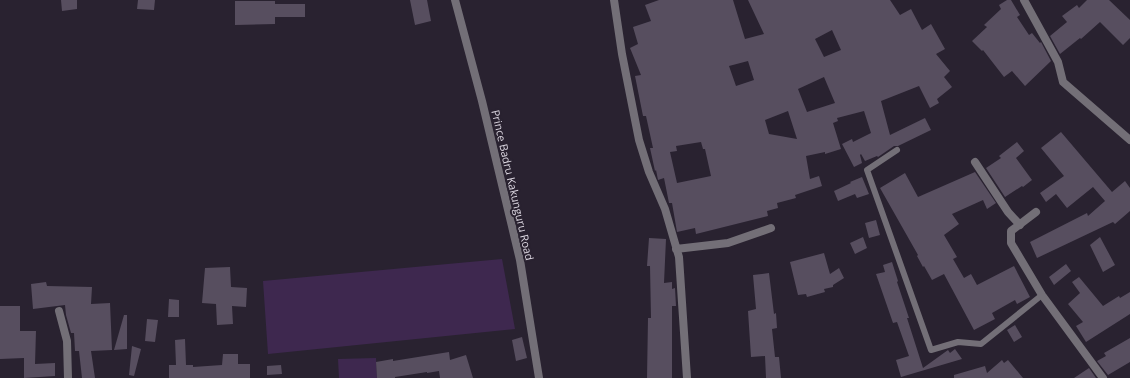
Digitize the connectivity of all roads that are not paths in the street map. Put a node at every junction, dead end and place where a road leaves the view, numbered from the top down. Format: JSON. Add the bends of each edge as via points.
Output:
{"nodes":[{"id":1,"x":455,"y":0,"type":"edge"},
{"id":2,"x":614,"y":0,"type":"edge"},
{"id":3,"x":1024,"y":0,"type":"edge"},
{"id":4,"x":1130,"y":140,"type":"edge"},
{"id":5,"x":897,"y":150,"type":"dead end"},
{"id":6,"x":975,"y":162,"type":"dead end"},
{"id":7,"x":1036,"y":212,"type":"dead end"},
{"id":8,"x":1020,"y":225,"type":"junction"},
{"id":9,"x":771,"y":228,"type":"dead end"},
{"id":10,"x":676,"y":249,"type":"junction"},
{"id":11,"x":1042,"y":295,"type":"junction"},
{"id":12,"x":59,"y":311,"type":"dead end"},
{"id":13,"x":68,"y":378,"type":"edge"},
{"id":14,"x":540,"y":378,"type":"edge"},
{"id":15,"x":687,"y":378,"type":"edge"},
{"id":16,"x":1103,"y":378,"type":"edge"}],
"edges":[{"from":1,"to":14,"type":"street","name":"Prince Badru Kakunguru Road","via":[[520,260]]},
{"from":2,"to":10,"type":"street","via":[[639,140],[665,209]]},
{"from":3,"to":4,"type":"street","via":[[1058,62],[1063,82]]},
{"from":5,"to":11,"type":"lane","via":[[867,170],[931,350],[958,342],[981,344]]},
{"from":6,"to":8,"type":"street","via":[[1008,212]]},
{"from":7,"to":8,"type":"street"},
{"from":8,"to":11,"type":"street","via":[[1010,231],[1010,243]]},
{"from":9,"to":10,"type":"street","via":[[728,243]]},
{"from":10,"to":15,"type":"street","via":[[680,270]]},
{"from":11,"to":16,"type":"street"},
{"from":12,"to":13,"type":"street","via":[[67,341]]}]}
